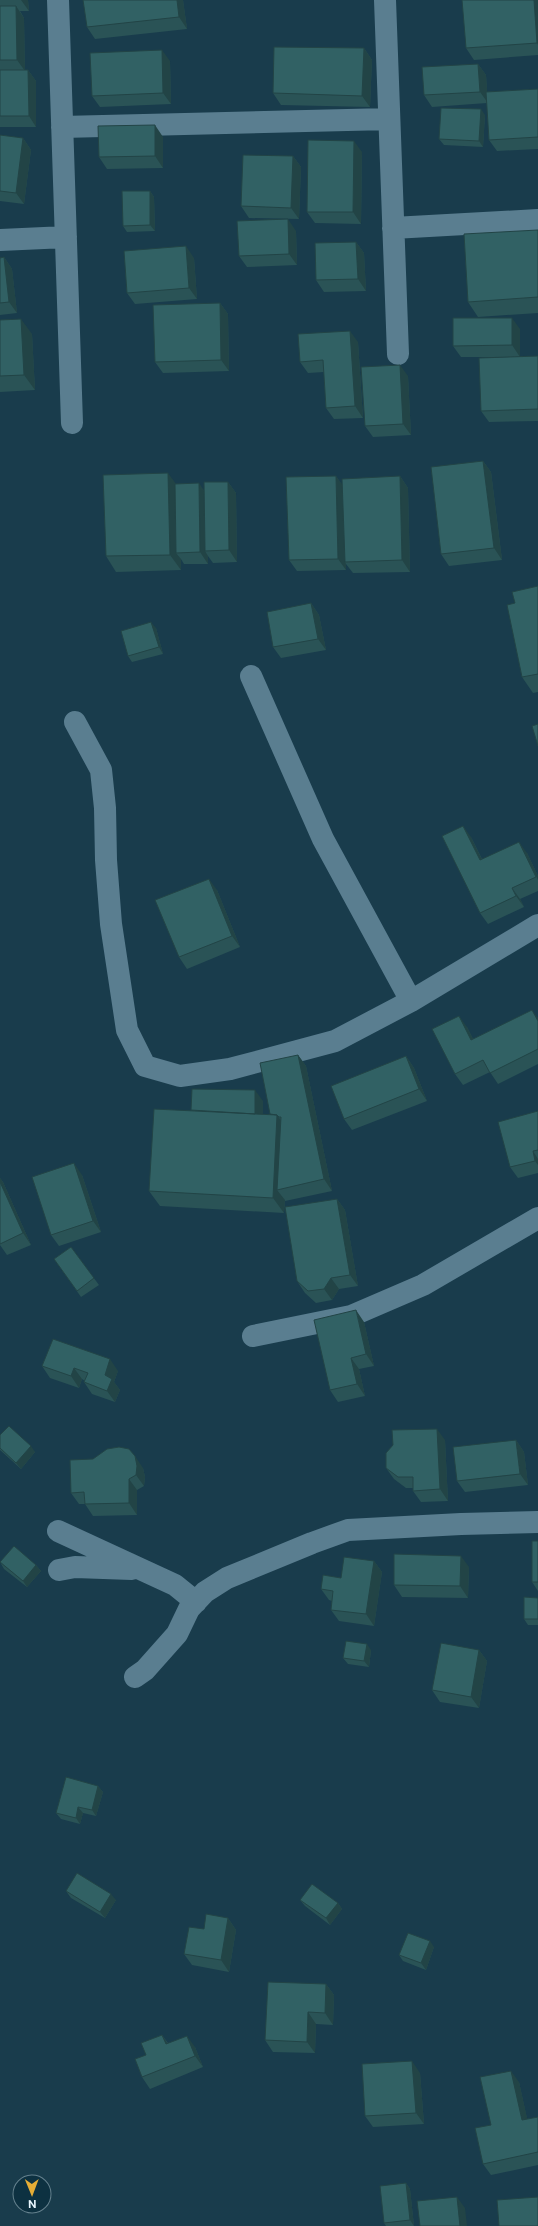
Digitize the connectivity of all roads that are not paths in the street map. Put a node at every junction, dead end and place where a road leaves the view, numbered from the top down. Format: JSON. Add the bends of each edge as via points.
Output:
{"nodes":[{"id":1,"x":58,"y":0,"type":"edge"},
{"id":2,"x":385,"y":0,"type":"edge"},
{"id":3,"x":389,"y":119,"type":"junction"},
{"id":4,"x":62,"y":127,"type":"junction"},
{"id":5,"x":538,"y":220,"type":"edge"},
{"id":6,"x":393,"y":228,"type":"junction"},
{"id":7,"x":66,"y":237,"type":"junction"},
{"id":8,"x":0,"y":240,"type":"edge"},
{"id":9,"x":398,"y":354,"type":"dead end"},
{"id":10,"x":72,"y":423,"type":"dead end"},
{"id":11,"x":250,"y":676,"type":"dead end"},
{"id":12,"x":75,"y":722,"type":"dead end"},
{"id":13,"x":538,"y":925,"type":"edge"},
{"id":14,"x":411,"y":1001,"type":"junction"},
{"id":15,"x":538,"y":1218,"type":"edge"},
{"id":16,"x":254,"y":1336,"type":"dead end"},
{"id":17,"x":538,"y":1522,"type":"edge"},
{"id":18,"x":58,"y":1530,"type":"dead end"},
{"id":19,"x":59,"y":1570,"type":"dead end"},
{"id":20,"x":143,"y":1570,"type":"junction"},
{"id":21,"x":196,"y":1602,"type":"junction"},
{"id":22,"x":135,"y":1677,"type":"dead end"}],
"edges":[{"from":1,"to":4,"type":"street"},
{"from":2,"to":3,"type":"street"},
{"from":3,"to":4,"type":"street"},
{"from":3,"to":6,"type":"street"},
{"from":4,"to":7,"type":"street"},
{"from":5,"to":6,"type":"street"},
{"from":6,"to":9,"type":"street"},
{"from":7,"to":8,"type":"street"},
{"from":7,"to":10,"type":"street"},
{"from":11,"to":14,"type":"street","via":[[323,839]]},
{"from":12,"to":14,"type":"street","via":[[101,770],[110,924],[127,1030],[145,1066],[180,1076],[230,1069],[267,1060],[335,1041]]},
{"from":13,"to":14,"type":"street"},
{"from":15,"to":16,"type":"street","via":[[423,1285],[351,1316]]},
{"from":17,"to":21,"type":"street","via":[[348,1530],[227,1578],[205,1592]]},
{"from":18,"to":20,"type":"street"},
{"from":19,"to":20,"type":"street","via":[[74,1567]]},
{"from":20,"to":21,"type":"street","via":[[175,1585]]},
{"from":21,"to":22,"type":"street","via":[[189,1609],[177,1634],[160,1650],[145,1670]]}]}
